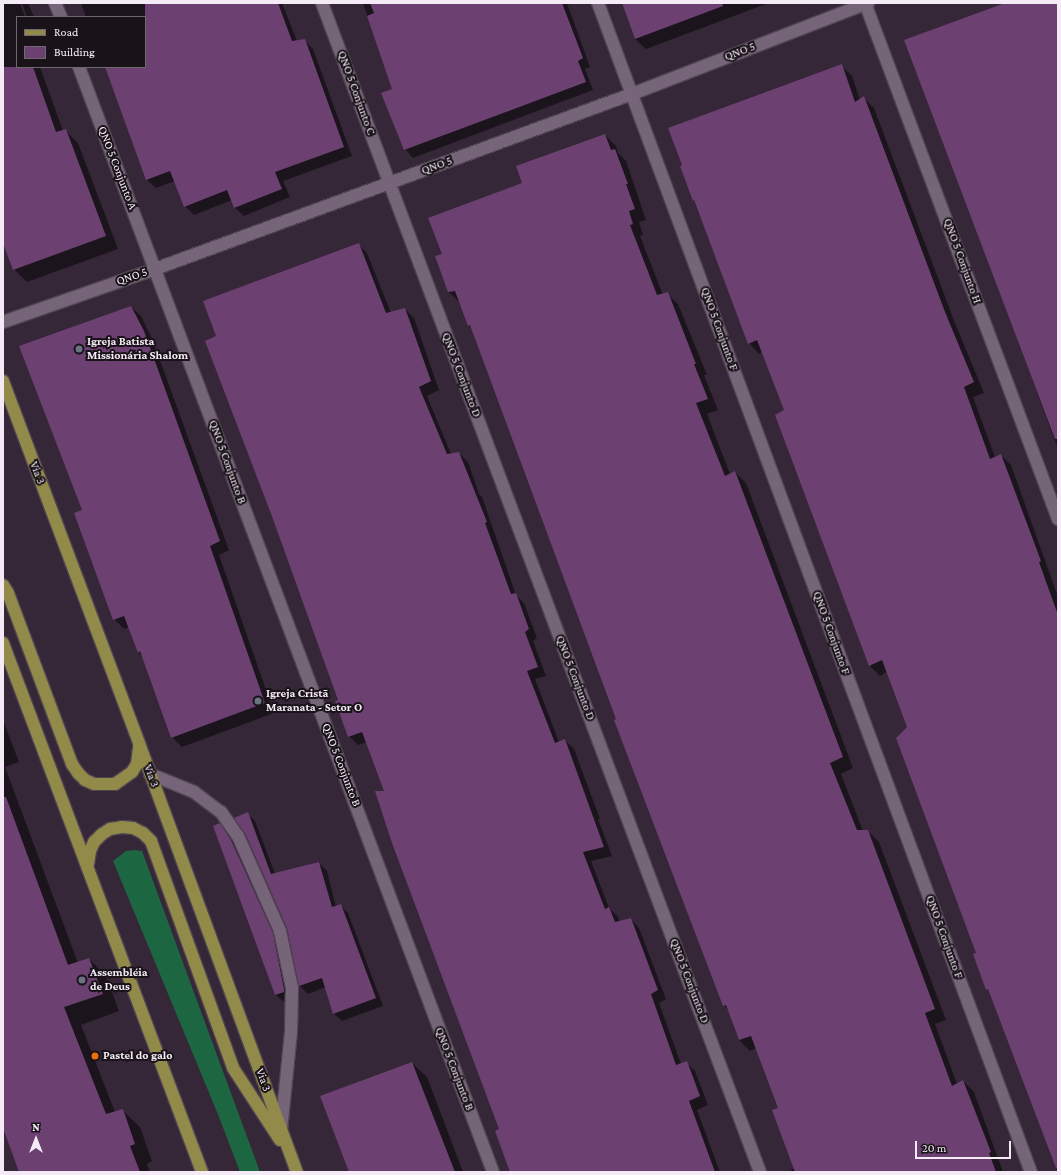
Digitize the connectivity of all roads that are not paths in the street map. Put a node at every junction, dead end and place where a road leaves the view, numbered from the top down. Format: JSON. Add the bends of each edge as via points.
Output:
{"nodes":[{"id":1,"x":55,"y":3,"type":"edge"},
{"id":2,"x":322,"y":3,"type":"edge"},
{"id":3,"x":598,"y":3,"type":"edge"},
{"id":4,"x":866,"y":3,"type":"edge"},
{"id":5,"x":60,"y":16,"type":"edge"},
{"id":6,"x":79,"y":68,"type":"edge"},
{"id":7,"x":632,"y":94,"type":"junction"},
{"id":8,"x":389,"y":184,"type":"junction"},
{"id":9,"x":155,"y":269,"type":"junction"},
{"id":10,"x":3,"y":322,"type":"edge"},
{"id":11,"x":3,"y":381,"type":"edge"},
{"id":12,"x":1058,"y":519,"type":"edge"},
{"id":13,"x":3,"y":585,"type":"edge"},
{"id":14,"x":3,"y":643,"type":"edge"},
{"id":15,"x":139,"y":743,"type":"junction"},
{"id":16,"x":150,"y":774,"type":"junction"},
{"id":17,"x":89,"y":871,"type":"junction"},
{"id":18,"x":281,"y":1130,"type":"junction"},
{"id":19,"x":292,"y":1160,"type":"junction"},
{"id":20,"x":202,"y":1172,"type":"edge"},
{"id":21,"x":297,"y":1172,"type":"edge"},
{"id":22,"x":493,"y":1172,"type":"edge"},
{"id":23,"x":760,"y":1172,"type":"edge"},
{"id":24,"x":1030,"y":1172,"type":"edge"}],
"edges":[{"from":1,"to":5,"type":"street"},
{"from":2,"to":8,"type":"street","name":"QNO 5 Conjunto C"},
{"from":3,"to":7,"type":"street","name":"QNO 5 Conjunto F"},
{"from":4,"to":7,"type":"street","name":"QNO 5"},
{"from":4,"to":12,"type":"street","name":"QNO 5 Conjunto H"},
{"from":6,"to":9,"type":"street","name":"QNO 5 Conjunto A"},
{"from":7,"to":8,"type":"street","name":"QNO 5"},
{"from":7,"to":24,"type":"street","name":"QNO 5 Conjunto F"},
{"from":8,"to":9,"type":"street","name":"QNO 5"},
{"from":8,"to":23,"type":"street","name":"QNO 5 Conjunto D"},
{"from":9,"to":10,"type":"street","name":"QNO 5"},
{"from":9,"to":22,"type":"street","name":"QNO 5 Conjunto B"},
{"from":11,"to":15,"type":"main road","name":"Via 3"},
{"from":13,"to":15,"type":"main road","via":[[72,764],[78,773],[94,784],[115,784],[134,768],[140,754]]},
{"from":14,"to":17,"type":"main road"},
{"from":15,"to":16,"type":"main road","name":"Via 3"},
{"from":16,"to":18,"type":"main road","name":"Via 3"},
{"from":16,"to":18,"type":"street","via":[[194,792],[221,812],[238,836],[280,931],[292,988],[291,1032]]},
{"from":17,"to":19,"type":"main road","via":[[90,851],[98,838],[110,829],[133,828],[151,841],[233,1068]]},
{"from":17,"to":20,"type":"main road"},
{"from":18,"to":19,"type":"main road","name":"Via 3"},
{"from":19,"to":21,"type":"main road","name":"Via 3"}]}
